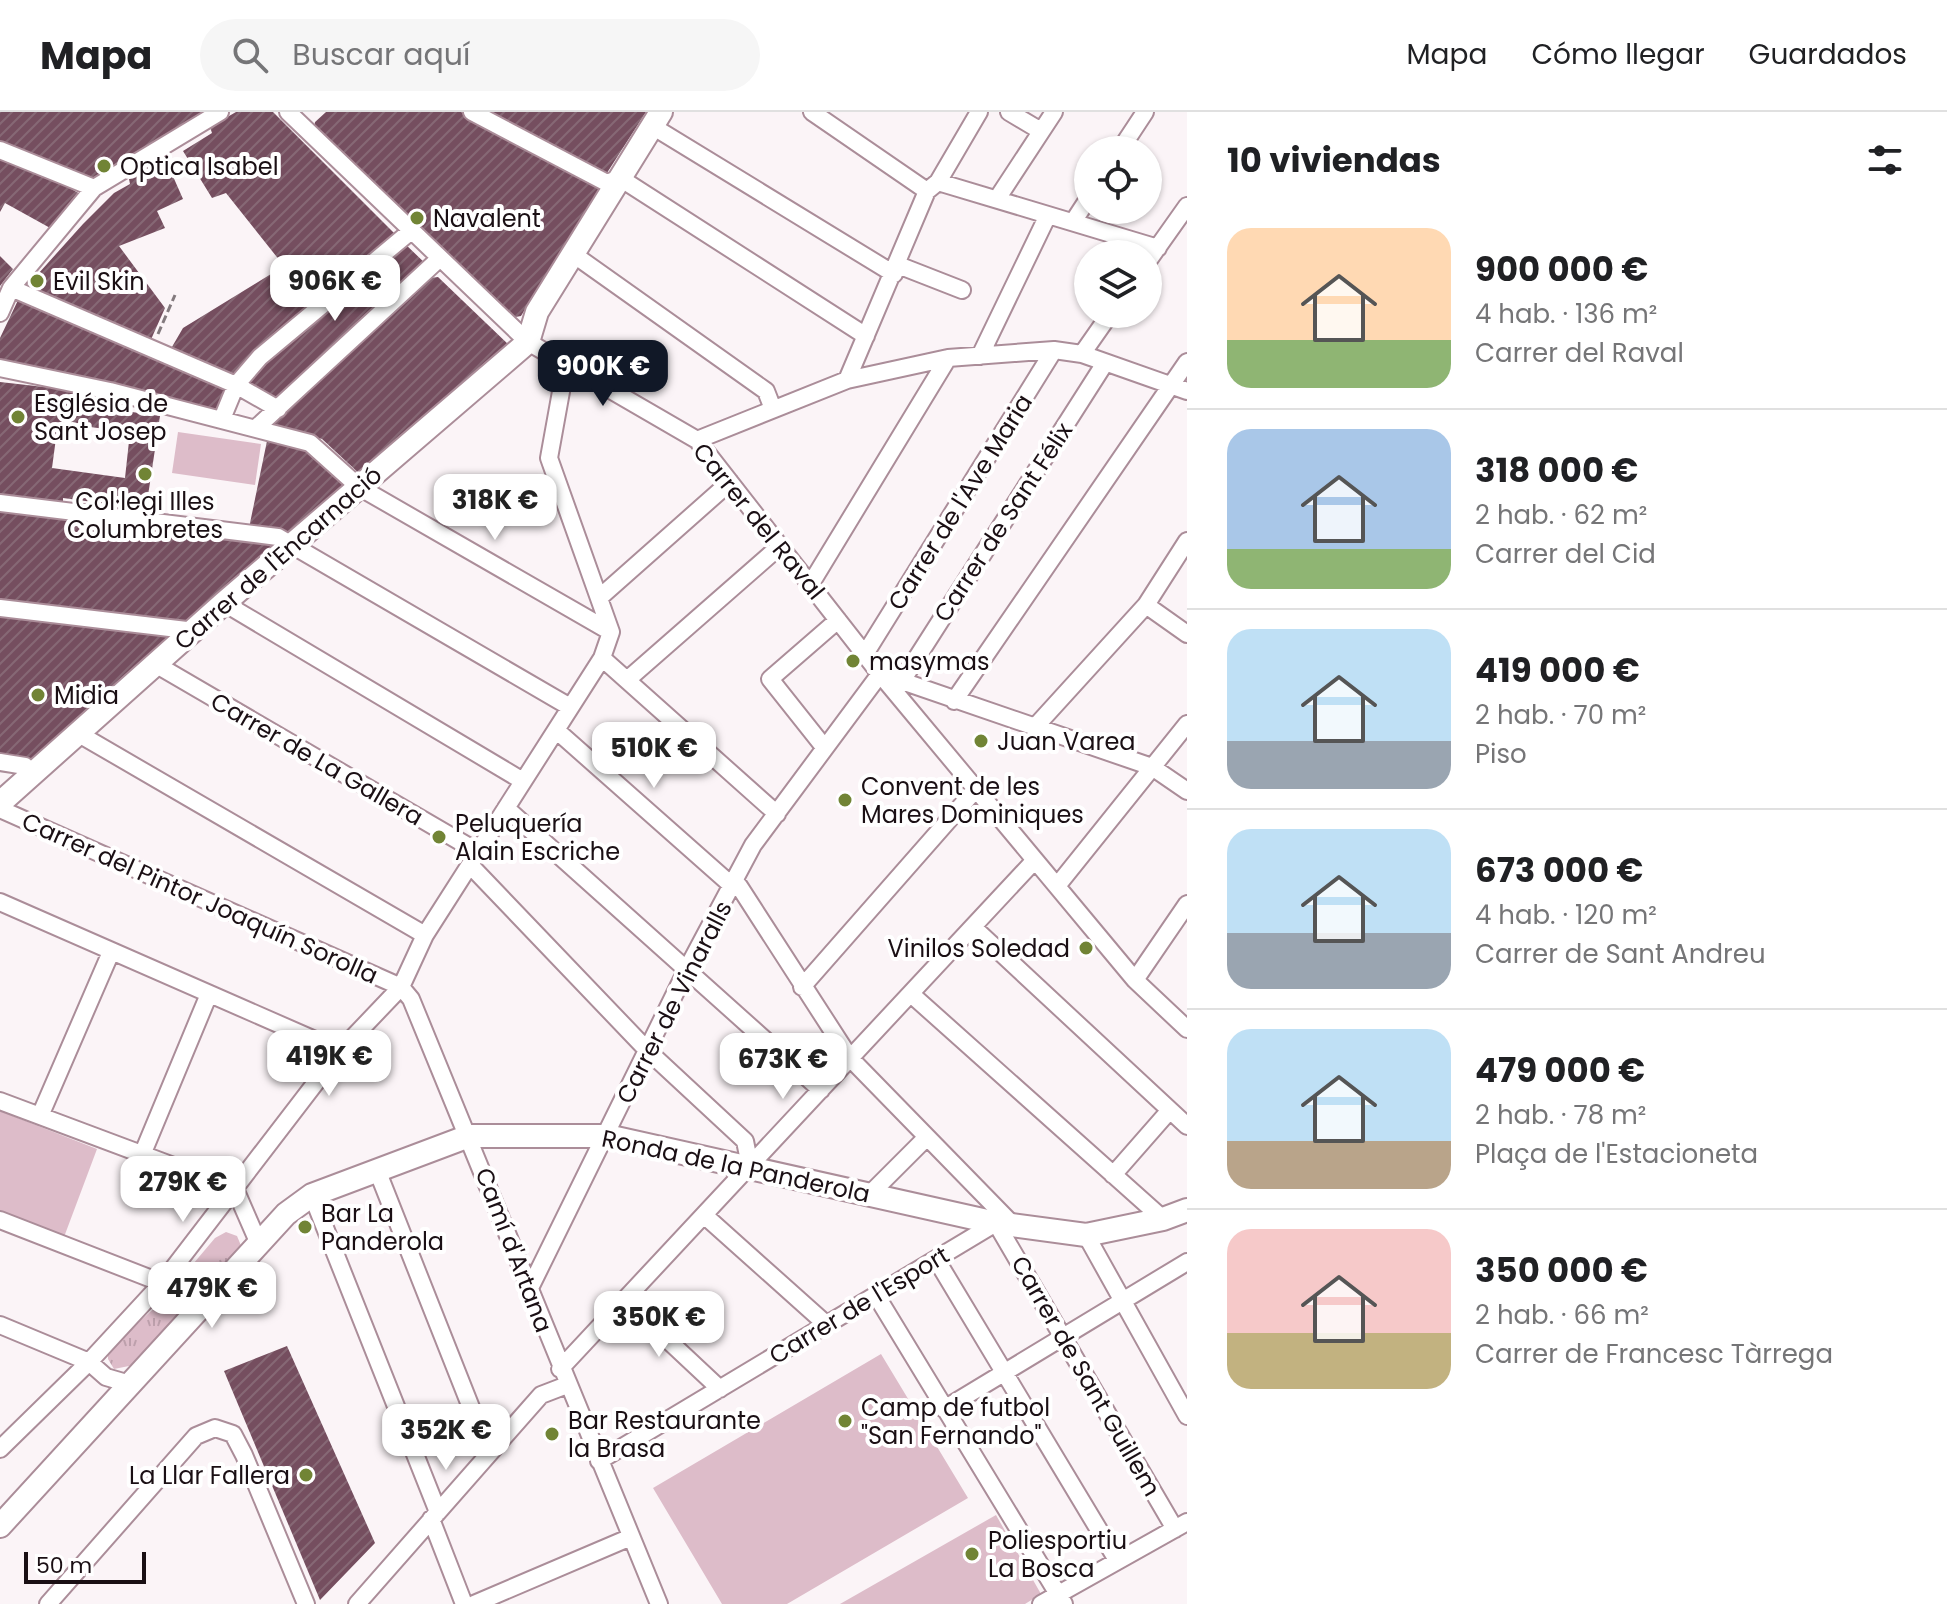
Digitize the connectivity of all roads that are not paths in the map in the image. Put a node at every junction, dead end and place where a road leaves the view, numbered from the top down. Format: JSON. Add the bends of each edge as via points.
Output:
{"nodes":[{"id":1,"x":220,"y":112,"type":"edge"},
{"id":2,"x":289,"y":112,"type":"edge"},
{"id":3,"x":472,"y":112,"type":"edge"},
{"id":4,"x":812,"y":112,"type":"edge"},
{"id":5,"x":979,"y":112,"type":"edge"},
{"id":6,"x":1009,"y":112,"type":"edge"},
{"id":7,"x":1054,"y":112,"type":"edge"},
{"id":8,"x":1145,"y":112,"type":"edge"},
{"id":9,"x":656,"y":119,"type":"edge"},
{"id":10,"x":1041,"y":131,"type":"junction"},
{"id":11,"x":1129,"y":136,"type":"edge"},
{"id":12,"x":0,"y":150,"type":"edge"},
{"id":13,"x":620,"y":178,"type":"junction"},
{"id":14,"x":932,"y":186,"type":"junction"},
{"id":15,"x":94,"y":188,"type":"junction"},
{"id":16,"x":997,"y":199,"type":"junction"},
{"id":17,"x":1187,"y":206,"type":"edge"},
{"id":18,"x":1048,"y":215,"type":"junction"},
{"id":19,"x":1073,"y":222,"type":"joint"},
{"id":20,"x":411,"y":231,"type":"junction"},
{"id":21,"x":1118,"y":240,"type":"edge"},
{"id":22,"x":1162,"y":241,"type":"edge"},
{"id":23,"x":573,"y":254,"type":"junction"},
{"id":24,"x":440,"y":258,"type":"junction"},
{"id":25,"x":896,"y":270,"type":"junction"},
{"id":26,"x":11,"y":288,"type":"junction"},
{"id":27,"x":962,"y":290,"type":"dead end"},
{"id":28,"x":0,"y":313,"type":"edge"},
{"id":29,"x":1100,"y":328,"type":"edge"},
{"id":30,"x":866,"y":336,"type":"junction"},
{"id":31,"x":528,"y":342,"type":"junction"},
{"id":32,"x":1054,"y":350,"type":"junction"},
{"id":33,"x":1082,"y":354,"type":"junction"},
{"id":34,"x":980,"y":356,"type":"junction"},
{"id":35,"x":948,"y":358,"type":"junction"},
{"id":36,"x":1187,"y":362,"type":"edge"},
{"id":37,"x":1105,"y":363,"type":"junction"},
{"id":38,"x":566,"y":364,"type":"junction"},
{"id":39,"x":0,"y":368,"type":"edge"},
{"id":40,"x":847,"y":380,"type":"junction"},
{"id":41,"x":236,"y":385,"type":"junction"},
{"id":42,"x":1169,"y":386,"type":"junction"},
{"id":43,"x":1187,"y":391,"type":"edge"},
{"id":44,"x":278,"y":409,"type":"junction"},
{"id":45,"x":773,"y":409,"type":"junction"},
{"id":46,"x":222,"y":419,"type":"junction"},
{"id":47,"x":256,"y":428,"type":"junction"},
{"id":48,"x":697,"y":440,"type":"junction"},
{"id":49,"x":730,"y":482,"type":"junction"},
{"id":50,"x":359,"y":487,"type":"junction"},
{"id":51,"x":0,"y":503,"type":"edge"},
{"id":52,"x":1187,"y":541,"type":"edge"},
{"id":53,"x":294,"y":543,"type":"junction"},
{"id":54,"x":780,"y":546,"type":"junction"},
{"id":55,"x":810,"y":585,"type":"junction"},
{"id":56,"x":599,"y":598,"type":"junction"},
{"id":57,"x":224,"y":603,"type":"junction"},
{"id":58,"x":1146,"y":605,"type":"junction"},
{"id":59,"x":0,"y":608,"type":"edge"},
{"id":60,"x":838,"y":620,"type":"junction"},
{"id":61,"x":195,"y":631,"type":"junction"},
{"id":62,"x":611,"y":632,"type":"junction"},
{"id":63,"x":1187,"y":634,"type":"edge"},
{"id":64,"x":865,"y":654,"type":"junction"},
{"id":65,"x":602,"y":658,"type":"junction"},
{"id":66,"x":157,"y":665,"type":"junction"},
{"id":67,"x":880,"y":674,"type":"junction"},
{"id":68,"x":627,"y":680,"type":"junction"},
{"id":69,"x":902,"y":681,"type":"junction"},
{"id":70,"x":954,"y":701,"type":"junction"},
{"id":71,"x":570,"y":707,"type":"junction"},
{"id":72,"x":1187,"y":724,"type":"edge"},
{"id":73,"x":1035,"y":727,"type":"junction"},
{"id":74,"x":556,"y":730,"type":"junction"},
{"id":75,"x":79,"y":734,"type":"junction"},
{"id":76,"x":824,"y":747,"type":"junction"},
{"id":77,"x":0,"y":762,"type":"edge"},
{"id":78,"x":1152,"y":767,"type":"junction"},
{"id":79,"x":29,"y":774,"type":"junction"},
{"id":80,"x":523,"y":781,"type":"junction"},
{"id":81,"x":976,"y":789,"type":"junction"},
{"id":82,"x":1187,"y":791,"type":"edge"},
{"id":83,"x":0,"y":803,"type":"edge"},
{"id":84,"x":506,"y":808,"type":"junction"},
{"id":85,"x":0,"y":809,"type":"edge"},
{"id":86,"x":777,"y":814,"type":"junction"},
{"id":87,"x":474,"y":858,"type":"junction"},
{"id":88,"x":1035,"y":860,"type":"junction"},
{"id":89,"x":734,"y":885,"type":"junction"},
{"id":90,"x":1057,"y":886,"type":"junction"},
{"id":91,"x":0,"y":902,"type":"edge"},
{"id":92,"x":1187,"y":904,"type":"edge"},
{"id":93,"x":973,"y":927,"type":"junction"},
{"id":94,"x":425,"y":935,"type":"junction"},
{"id":95,"x":111,"y":952,"type":"junction"},
{"id":96,"x":687,"y":969,"type":"junction"},
{"id":97,"x":1135,"y":980,"type":"junction"},
{"id":98,"x":401,"y":987,"type":"junction"},
{"id":99,"x":802,"y":987,"type":"junction"},
{"id":100,"x":209,"y":994,"type":"junction"},
{"id":101,"x":911,"y":994,"type":"junction"},
{"id":102,"x":1187,"y":1029,"type":"edge"},
{"id":103,"x":340,"y":1051,"type":"junction"},
{"id":104,"x":648,"y":1051,"type":"junction"},
{"id":105,"x":850,"y":1058,"type":"junction"},
{"id":106,"x":821,"y":1090,"type":"junction"},
{"id":107,"x":0,"y":1101,"type":"edge"},
{"id":108,"x":1170,"y":1110,"type":"junction"},
{"id":109,"x":40,"y":1116,"type":"junction"},
{"id":110,"x":1187,"y":1126,"type":"edge"},
{"id":111,"x":469,"y":1136,"type":"junction"},
{"id":112,"x":607,"y":1136,"type":"junction"},
{"id":113,"x":927,"y":1137,"type":"junction"},
{"id":114,"x":142,"y":1155,"type":"junction"},
{"id":115,"x":750,"y":1166,"type":"junction"},
{"id":116,"x":377,"y":1170,"type":"junction"},
{"id":117,"x":1113,"y":1175,"type":"junction"},
{"id":118,"x":235,"y":1189,"type":"junction"},
{"id":119,"x":870,"y":1194,"type":"junction"},
{"id":120,"x":312,"y":1195,"type":"junction"},
{"id":121,"x":1187,"y":1210,"type":"edge"},
{"id":122,"x":704,"y":1215,"type":"junction"},
{"id":123,"x":1163,"y":1219,"type":"junction"},
{"id":124,"x":0,"y":1220,"type":"edge"},
{"id":125,"x":1005,"y":1224,"type":"junction"},
{"id":126,"x":1086,"y":1235,"type":"junction"},
{"id":127,"x":259,"y":1244,"type":"junction"},
{"id":128,"x":936,"y":1259,"type":"junction"},
{"id":129,"x":1187,"y":1262,"type":"edge"},
{"id":130,"x":162,"y":1283,"type":"junction"},
{"id":131,"x":529,"y":1290,"type":"junction"},
{"id":132,"x":876,"y":1295,"type":"junction"},
{"id":133,"x":625,"y":1300,"type":"junction"},
{"id":134,"x":1123,"y":1301,"type":"junction"},
{"id":135,"x":0,"y":1325,"type":"edge"},
{"id":136,"x":827,"y":1325,"type":"junction"},
{"id":137,"x":1063,"y":1337,"type":"junction"},
{"id":138,"x":89,"y":1362,"type":"junction"},
{"id":139,"x":1004,"y":1373,"type":"junction"},
{"id":140,"x":563,"y":1377,"type":"junction"},
{"id":141,"x":130,"y":1384,"type":"junction"},
{"id":142,"x":720,"y":1389,"type":"junction"},
{"id":143,"x":944,"y":1409,"type":"junction"},
{"id":144,"x":1187,"y":1416,"type":"edge"},
{"id":145,"x":0,"y":1449,"type":"edge"},
{"id":146,"x":489,"y":1453,"type":"junction"},
{"id":147,"x":599,"y":1461,"type":"junction"},
{"id":148,"x":434,"y":1516,"type":"junction"},
{"id":149,"x":1181,"y":1525,"type":"edge"},
{"id":150,"x":0,"y":1526,"type":"edge"},
{"id":151,"x":631,"y":1537,"type":"junction"},
{"id":152,"x":1117,"y":1560,"type":"junction"},
{"id":153,"x":514,"y":1596,"type":"edge"},
{"id":154,"x":1060,"y":1599,"type":"edge"},
{"id":155,"x":48,"y":1604,"type":"edge"},
{"id":156,"x":306,"y":1604,"type":"edge"},
{"id":157,"x":357,"y":1604,"type":"edge"},
{"id":158,"x":464,"y":1604,"type":"edge"},
{"id":159,"x":474,"y":1604,"type":"edge"},
{"id":160,"x":659,"y":1604,"type":"edge"},
{"id":161,"x":1041,"y":1604,"type":"edge"}],
"edges":[{"from":1,"to":15,"type":"street"},
{"from":2,"to":20,"type":"street","name":"Carrer del Raval"},
{"from":3,"to":13,"type":"street","via":[[607,183]]},
{"from":4,"to":14,"type":"street"},
{"from":5,"to":14,"type":"street"},
{"from":6,"to":10,"type":"street"},
{"from":7,"to":10,"type":"street"},
{"from":8,"to":11,"type":"street"},
{"from":9,"to":13,"type":"street"},
{"from":9,"to":25,"type":"street"},
{"from":10,"to":16,"type":"street"},
{"from":12,"to":15,"type":"street"},
{"from":13,"to":23,"type":"street"},
{"from":13,"to":30,"type":"street"},
{"from":14,"to":16,"type":"street"},
{"from":14,"to":25,"type":"street"},
{"from":15,"to":26,"type":"street"},
{"from":16,"to":18,"type":"street"},
{"from":17,"to":22,"type":"street"},
{"from":18,"to":19,"type":"street"},
{"from":18,"to":34,"type":"street"},
{"from":19,"to":21,"type":"street"},
{"from":20,"to":24,"type":"street","name":"Carrer del Raval"},
{"from":20,"to":41,"type":"street","via":[[260,357]]},
{"from":23,"to":31,"type":"street","via":[[537,312]]},
{"from":23,"to":45,"type":"street","via":[[766,391]]},
{"from":24,"to":31,"type":"street","name":"Carrer del Raval"},
{"from":24,"to":44,"type":"street"},
{"from":25,"to":27,"type":"street"},
{"from":25,"to":30,"type":"street"},
{"from":26,"to":28,"type":"street"},
{"from":26,"to":41,"type":"street"},
{"from":29,"to":33,"type":"street"},
{"from":30,"to":40,"type":"street"},
{"from":31,"to":38,"type":"street","name":"Carrer del Raval"},
{"from":31,"to":50,"type":"street","name":"Carrer de l'Encarnació"},
{"from":32,"to":33,"type":"street"},
{"from":32,"to":34,"type":"street"},
{"from":32,"to":64,"type":"street","name":"Carrer de l'Ave Maria"},
{"from":33,"to":37,"type":"street"},
{"from":34,"to":35,"type":"street"},
{"from":35,"to":40,"type":"street"},
{"from":35,"to":55,"type":"street"},
{"from":36,"to":42,"type":"street"},
{"from":37,"to":42,"type":"street"},
{"from":37,"to":69,"type":"street","name":"Carrer de Sant Félix"},
{"from":38,"to":48,"type":"street","name":"Carrer del Raval"},
{"from":38,"to":56,"type":"street","via":[[549,458]]},
{"from":39,"to":46,"type":"street"},
{"from":40,"to":45,"type":"street"},
{"from":41,"to":44,"type":"street"},
{"from":41,"to":46,"type":"street"},
{"from":42,"to":43,"type":"street"},
{"from":42,"to":70,"type":"street"},
{"from":44,"to":47,"type":"street"},
{"from":45,"to":48,"type":"street"},
{"from":46,"to":47,"type":"street"},
{"from":47,"to":50,"type":"street","via":[[310,443]]},
{"from":48,"to":49,"type":"street","name":"Carrer del Raval"},
{"from":49,"to":54,"type":"street","name":"Carrer del Raval"},
{"from":49,"to":56,"type":"street"},
{"from":50,"to":53,"type":"street","name":"Carrer de l'Encarnació"},
{"from":50,"to":62,"type":"street"},
{"from":51,"to":53,"type":"street"},
{"from":52,"to":58,"type":"street"},
{"from":53,"to":57,"type":"street","name":"Carrer de l'Encarnació"},
{"from":53,"to":71,"type":"street"},
{"from":54,"to":55,"type":"street","name":"Carrer del Raval"},
{"from":54,"to":68,"type":"street"},
{"from":55,"to":60,"type":"street","name":"Carrer del Raval"},
{"from":56,"to":62,"type":"street"},
{"from":57,"to":61,"type":"street","name":"Carrer de l'Encarnació"},
{"from":57,"to":80,"type":"street"},
{"from":58,"to":63,"type":"street"},
{"from":58,"to":73,"type":"street"},
{"from":59,"to":61,"type":"street"},
{"from":60,"to":64,"type":"street","name":"Carrer del Raval"},
{"from":60,"to":76,"type":"street","via":[[770,679]]},
{"from":61,"to":66,"type":"street","name":"Carrer de l'Encarnació"},
{"from":62,"to":65,"type":"street"},
{"from":64,"to":67,"type":"street","name":"Carrer del Raval"},
{"from":65,"to":68,"type":"street"},
{"from":65,"to":71,"type":"street"},
{"from":66,"to":75,"type":"street","name":"Carrer de l'Encarnació"},
{"from":66,"to":87,"type":"street","name":"Carrer de La Gallera"},
{"from":67,"to":69,"type":"street"},
{"from":67,"to":76,"type":"street","name":"Carrer de Vinaralls"},
{"from":67,"to":81,"type":"street","name":"Carrer del Raval"},
{"from":68,"to":86,"type":"street"},
{"from":69,"to":70,"type":"street"},
{"from":70,"to":73,"type":"street"},
{"from":71,"to":74,"type":"street"},
{"from":72,"to":78,"type":"street"},
{"from":73,"to":78,"type":"street"},
{"from":74,"to":80,"type":"street"},
{"from":74,"to":89,"type":"street","name":"Carrer de Sant Guillem"},
{"from":75,"to":79,"type":"street","name":"Carrer de l'Encarnació"},
{"from":75,"to":94,"type":"street"},
{"from":76,"to":86,"type":"street","name":"Carrer de Vinaralls"},
{"from":77,"to":79,"type":"street","via":[[25,766]]},
{"from":78,"to":82,"type":"street"},
{"from":78,"to":90,"type":"street"},
{"from":79,"to":83,"type":"street","name":"Carrer de l'Encarnació"},
{"from":80,"to":84,"type":"street"},
{"from":81,"to":88,"type":"street","name":"Carrer del Raval"},
{"from":81,"to":99,"type":"street"},
{"from":84,"to":87,"type":"street"},
{"from":84,"to":96,"type":"street"},
{"from":85,"to":98,"type":"street","name":"Carrer del Pintor Joaquín Sorolla"},
{"from":86,"to":89,"type":"street","name":"Carrer de Vinaralls","via":[[753,845]]},
{"from":87,"to":94,"type":"street"},
{"from":87,"to":104,"type":"street","name":"Carrer de La Gallera"},
{"from":88,"to":90,"type":"street","name":"Carrer del Raval"},
{"from":88,"to":93,"type":"street"},
{"from":89,"to":96,"type":"street","name":"Carrer de Vinaralls"},
{"from":89,"to":99,"type":"street","name":"Carrer de Sant Guillem"},
{"from":90,"to":97,"type":"street","name":"Carrer del Raval"},
{"from":91,"to":95,"type":"street"},
{"from":92,"to":97,"type":"street"},
{"from":93,"to":101,"type":"street"},
{"from":93,"to":108,"type":"street"},
{"from":94,"to":98,"type":"street"},
{"from":95,"to":100,"type":"street"},
{"from":95,"to":109,"type":"street"},
{"from":96,"to":104,"type":"street","name":"Carrer de Vinaralls"},
{"from":96,"to":106,"type":"street"},
{"from":97,"to":102,"type":"street","name":"Carrer del Raval"},
{"from":98,"to":103,"type":"street"},
{"from":98,"to":111,"type":"street","name":"Camí d'Artana","via":[[411,999]]},
{"from":99,"to":105,"type":"street","name":"Carrer de Sant Guillem"},
{"from":100,"to":103,"type":"street"},
{"from":100,"to":114,"type":"street"},
{"from":101,"to":105,"type":"street"},
{"from":101,"to":117,"type":"street"},
{"from":103,"to":118,"type":"street"},
{"from":104,"to":112,"type":"street","name":"Carrer de Vinaralls"},
{"from":104,"to":115,"type":"street","name":"Carrer de La Gallera","via":[[745,1141]]},
{"from":105,"to":106,"type":"street"},
{"from":105,"to":113,"type":"street","name":"Carrer de Sant Guillem"},
{"from":106,"to":115,"type":"street"},
{"from":107,"to":109,"type":"street"},
{"from":108,"to":110,"type":"street"},
{"from":108,"to":117,"type":"street"},
{"from":109,"to":114,"type":"street"},
{"from":111,"to":112,"type":"street","name":"Ronda de la Panderola"},
{"from":111,"to":116,"type":"street","name":"Ronda de la Panderola"},
{"from":111,"to":131,"type":"street","name":"Camí d'Artana"},
{"from":112,"to":115,"type":"street","name":"Ronda de la Panderola"},
{"from":112,"to":131,"type":"street","name":"Carrer de Vinaralls"},
{"from":113,"to":119,"type":"street"},
{"from":113,"to":125,"type":"street","name":"Carrer de Sant Guillem"},
{"from":114,"to":118,"type":"street"},
{"from":115,"to":119,"type":"street","name":"Ronda de la Panderola"},
{"from":115,"to":122,"type":"street"},
{"from":116,"to":120,"type":"street","name":"Ronda de la Panderola"},
{"from":116,"to":146,"type":"street"},
{"from":117,"to":123,"type":"street"},
{"from":118,"to":127,"type":"street"},
{"from":118,"to":130,"type":"street"},
{"from":119,"to":125,"type":"street","name":"Ronda de la Panderola"},
{"from":120,"to":127,"type":"street","name":"Ronda de la Panderola"},
{"from":120,"to":148,"type":"street"},
{"from":121,"to":123,"type":"street","name":"Ronda de la Panderola"},
{"from":122,"to":133,"type":"street"},
{"from":122,"to":136,"type":"street"},
{"from":123,"to":126,"type":"street","name":"Ronda de la Panderola"},
{"from":124,"to":130,"type":"street"},
{"from":125,"to":126,"type":"street","name":"Ronda de la Panderola"},
{"from":125,"to":128,"type":"street","name":"Carrer de l'Esport"},
{"from":125,"to":137,"type":"street","name":"Carrer de Sant Guillem"},
{"from":126,"to":134,"type":"street"},
{"from":127,"to":141,"type":"street","name":"Ronda de la Panderola"},
{"from":128,"to":132,"type":"street","name":"Carrer de l'Esport"},
{"from":128,"to":139,"type":"street"},
{"from":129,"to":134,"type":"street"},
{"from":130,"to":138,"type":"street"},
{"from":131,"to":140,"type":"street","name":"Camí d'Artana"},
{"from":132,"to":136,"type":"street","name":"Carrer de l'Esport"},
{"from":132,"to":143,"type":"street"},
{"from":133,"to":140,"type":"street"},
{"from":133,"to":142,"type":"street"},
{"from":134,"to":137,"type":"street"},
{"from":134,"to":144,"type":"street"},
{"from":135,"to":138,"type":"street"},
{"from":136,"to":142,"type":"street","name":"Carrer de l'Esport"},
{"from":137,"to":139,"type":"street"},
{"from":137,"to":149,"type":"street","name":"Carrer de Sant Guillem"},
{"from":138,"to":141,"type":"street","via":[[106,1377]]},
{"from":138,"to":145,"type":"street"},
{"from":139,"to":143,"type":"street"},
{"from":139,"to":152,"type":"street"},
{"from":140,"to":146,"type":"street"},
{"from":140,"to":147,"type":"street","name":"Camí d'Artana"},
{"from":141,"to":150,"type":"street","name":"Ronda de la Panderola"},
{"from":142,"to":147,"type":"street","name":"Carrer de l'Esport"},
{"from":143,"to":154,"type":"street"},
{"from":146,"to":148,"type":"street"},
{"from":147,"to":151,"type":"street","name":"Camí d'Artana"},
{"from":148,"to":157,"type":"street"},
{"from":148,"to":158,"type":"street"},
{"from":149,"to":152,"type":"street"},
{"from":151,"to":153,"type":"street"},
{"from":151,"to":160,"type":"street","name":"Camí d'Artana"},
{"from":152,"to":154,"type":"street"},
{"from":153,"to":159,"type":"street"},
{"from":154,"to":161,"type":"street"},
{"from":155,"to":156,"type":"street","via":[[196,1436],[215,1428],[233,1434],[244,1455]]}]}
